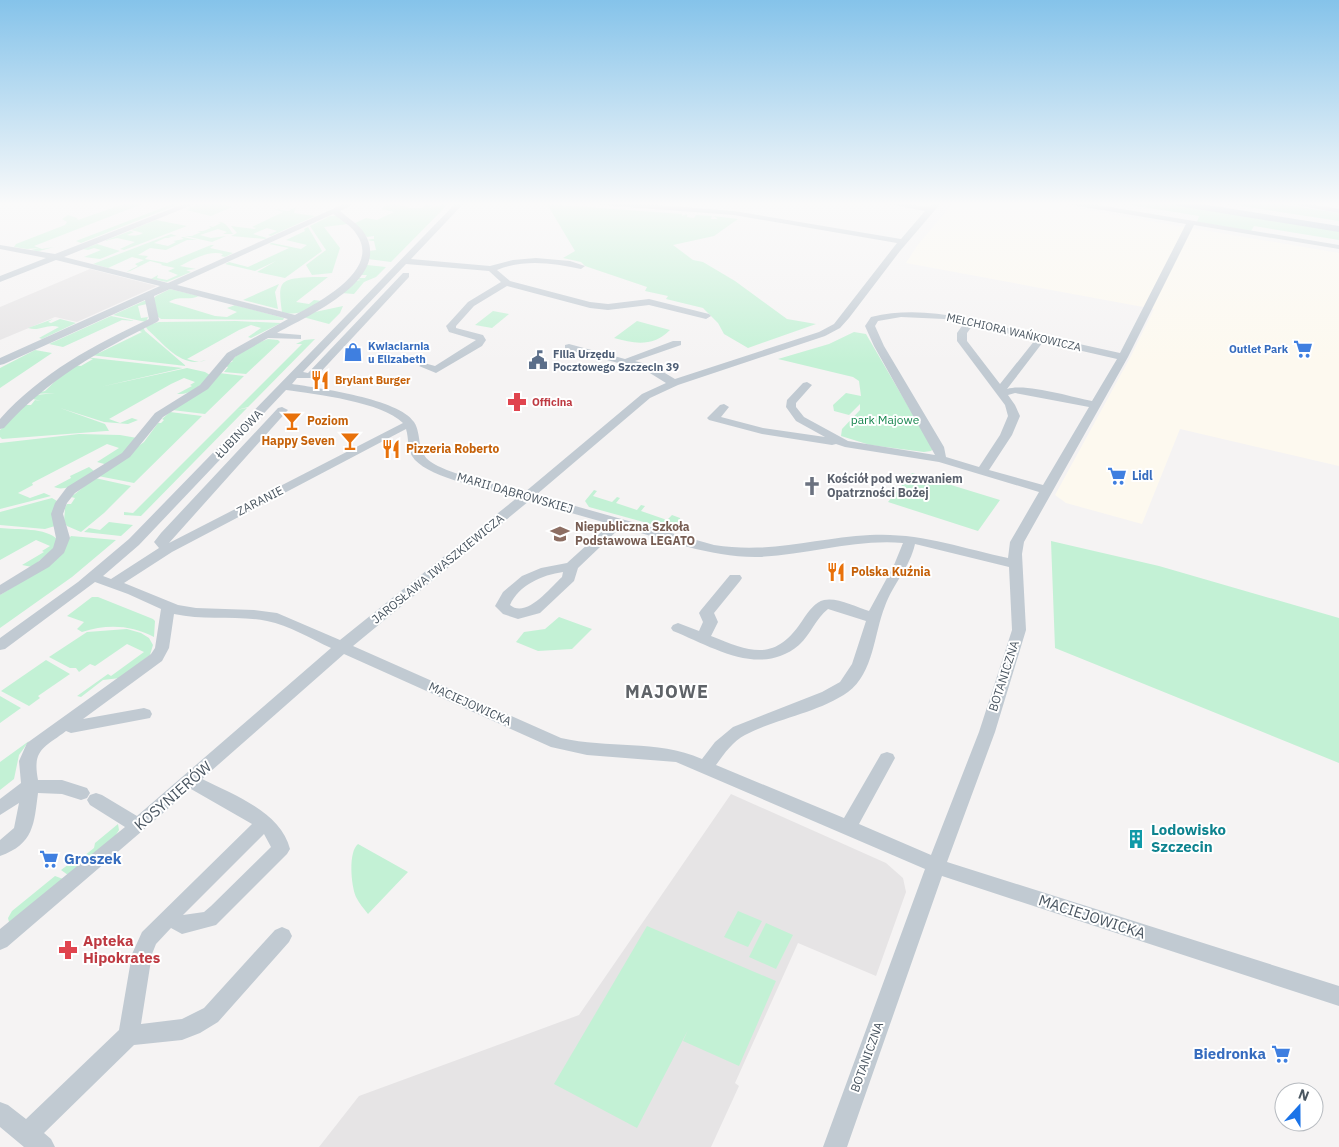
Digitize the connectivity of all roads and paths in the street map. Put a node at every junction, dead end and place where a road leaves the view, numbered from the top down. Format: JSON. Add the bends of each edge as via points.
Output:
{"nodes":[{"id":1,"x":55,"y":257,"type":"joint"},
{"id":2,"x":234,"y":257,"type":"edge"},
{"id":3,"x":365,"y":257,"type":"edge"},
{"id":4,"x":409,"y":257,"type":"edge"},
{"id":5,"x":892,"y":257,"type":"edge"},
{"id":6,"x":1174,"y":257,"type":"edge"},
{"id":7,"x":405,"y":261,"type":"junction"},
{"id":8,"x":581,"y":266,"type":"dead end"},
{"id":9,"x":491,"y":269,"type":"junction"},
{"id":10,"x":2,"y":277,"type":"edge"},
{"id":11,"x":506,"y":283,"type":"junction"},
{"id":12,"x":169,"y":286,"type":"junction"},
{"id":13,"x":149,"y":295,"type":"junction"},
{"id":14,"x":706,"y":316,"type":"dead end"},
{"id":15,"x":296,"y":318,"type":"junction"},
{"id":16,"x":972,"y":321,"type":"junction"},
{"id":17,"x":266,"y":335,"type":"junction"},
{"id":18,"x":298,"y":337,"type":"dead end"},
{"id":19,"x":1041,"y":338,"type":"junction"},
{"id":20,"x":481,"y":340,"type":"joint"},
{"id":21,"x":677,"y":344,"type":"dead end"},
{"id":22,"x":569,"y":347,"type":"dead end"},
{"id":23,"x":1122,"y":357,"type":"junction"},
{"id":24,"x":0,"y":362,"type":"edge"},
{"id":25,"x":627,"y":362,"type":"junction"},
{"id":26,"x":424,"y":366,"type":"dead end"},
{"id":27,"x":674,"y":383,"type":"junction"},
{"id":28,"x":806,"y":385,"type":"dead end"},
{"id":29,"x":284,"y":386,"type":"junction"},
{"id":30,"x":1000,"y":391,"type":"junction"},
{"id":31,"x":1095,"y":405,"type":"junction"},
{"id":32,"x":724,"y":407,"type":"dead end"},
{"id":33,"x":263,"y":408,"type":"junction"},
{"id":34,"x":410,"y":424,"type":"junction"},
{"id":35,"x":0,"y":426,"type":"edge"},
{"id":36,"x":845,"y":444,"type":"junction"},
{"id":37,"x":940,"y":459,"type":"junction"},
{"id":38,"x":982,"y":471,"type":"junction"},
{"id":39,"x":1046,"y":490,"type":"junction"},
{"id":40,"x":527,"y":497,"type":"junction"},
{"id":41,"x":619,"y":522,"type":"junction"},
{"id":42,"x":910,"y":540,"type":"junction"},
{"id":43,"x":167,"y":550,"type":"junction"},
{"id":44,"x":1016,"y":564,"type":"junction"},
{"id":45,"x":571,"y":567,"type":"junction"},
{"id":46,"x":93,"y":577,"type":"junction"},
{"id":47,"x":735,"y":578,"type":"dead end"},
{"id":48,"x":114,"y":583,"type":"junction"},
{"id":49,"x":0,"y":592,"type":"edge"},
{"id":50,"x":168,"y":608,"type":"junction"},
{"id":51,"x":874,"y":618,"type":"junction"},
{"id":52,"x":678,"y":628,"type":"dead end"},
{"id":53,"x":702,"y":637,"type":"junction"},
{"id":54,"x":0,"y":645,"type":"edge"},
{"id":55,"x":342,"y":647,"type":"junction"},
{"id":56,"x":144,"y":714,"type":"dead end"},
{"id":57,"x":64,"y":724,"type":"junction"},
{"id":58,"x":887,"y":758,"type":"dead end"},
{"id":59,"x":706,"y":766,"type":"junction"},
{"id":60,"x":190,"y":781,"type":"junction"},
{"id":61,"x":30,"y":786,"type":"junction"},
{"id":62,"x":0,"y":808,"type":"edge"},
{"id":63,"x":264,"y":823,"type":"junction"},
{"id":64,"x":138,"y":826,"type":"junction"},
{"id":65,"x":847,"y":829,"type":"junction"},
{"id":66,"x":0,"y":848,"type":"edge"},
{"id":67,"x":936,"y":866,"type":"junction"},
{"id":68,"x":169,"y":916,"type":"junction"},
{"id":69,"x":282,"y":936,"type":"dead end"},
{"id":70,"x":0,"y":941,"type":"edge"},
{"id":71,"x":1339,"y":996,"type":"edge"},
{"id":72,"x":129,"y":1035,"type":"junction"},
{"id":73,"x":0,"y":1113,"type":"edge"},
{"id":74,"x":35,"y":1140,"type":"edge"},
{"id":75,"x":835,"y":1147,"type":"edge"}],
"edges":[{"from":1,"to":10,"type":"street"},
{"from":1,"to":12,"type":"street"},
{"from":2,"to":12,"type":"street"},
{"from":3,"to":15,"type":"street","via":[[357,275],[338,293]]},
{"from":4,"to":7,"type":"street","name":"ŁUBINOWA"},
{"from":5,"to":27,"type":"street","name":"JAROSŁAWA IWASZKIEWICZA","via":[[832,330]]},
{"from":6,"to":23,"type":"street","name":"BOTANICZNA"},
{"from":7,"to":9,"type":"street"},
{"from":7,"to":29,"type":"street","name":"ŁUBINOWA"},
{"from":8,"to":9,"type":"street","via":[[539,260]]},
{"from":9,"to":11,"type":"street"},
{"from":11,"to":14,"type":"street","via":[[598,306],[648,302]]},
{"from":11,"to":20,"type":"street","via":[[471,304],[451,326],[452,330]]},
{"from":12,"to":13,"type":"street"},
{"from":12,"to":15,"type":"street"},
{"from":13,"to":24,"type":"street"},
{"from":13,"to":35,"type":"street","via":[[154,320],[92,350],[58,372],[22,401]]},
{"from":15,"to":17,"type":"street"},
{"from":16,"to":19,"type":"street","name":"MELCHIORA WAŃKOWICZA"},
{"from":16,"to":30,"type":"street","via":[[962,333],[962,341]]},
{"from":16,"to":37,"type":"street","name":"MELCHIORA WAŃKOWICZA","via":[[901,314],[874,319],[870,326],[938,447]]},
{"from":17,"to":18,"type":"street"},
{"from":17,"to":49,"type":"street","via":[[231,356],[204,387],[159,415],[122,459],[70,490],[58,509],[57,519],[63,538],[59,550],[44,564]]},
{"from":19,"to":23,"type":"street","name":"MELCHIORA WAŃKOWICZA"},
{"from":19,"to":30,"type":"street"},
{"from":20,"to":26,"type":"street","via":[[436,370]]},
{"from":21,"to":25,"type":"street"},
{"from":22,"to":25,"type":"street"},
{"from":23,"to":31,"type":"street","name":"BOTANICZNA"},
{"from":25,"to":27,"type":"street","via":[[649,368]]},
{"from":27,"to":40,"type":"street","name":"JAROSŁAWA IWASZKIEWICZA","via":[[646,396]]},
{"from":28,"to":36,"type":"street","via":[[790,402],[795,414]]},
{"from":29,"to":33,"type":"street","name":"ŁUBINOWA"},
{"from":29,"to":34,"type":"street","via":[[382,407],[401,415]]},
{"from":30,"to":31,"type":"street","via":[[1027,391]]},
{"from":30,"to":38,"type":"street","via":[[1014,412],[1014,421]]},
{"from":31,"to":39,"type":"street","name":"BOTANICZNA"},
{"from":32,"to":36,"type":"street","via":[[713,418],[762,431]]},
{"from":33,"to":43,"type":"street","via":[[282,410],[161,542]]},
{"from":33,"to":46,"type":"street","name":"ŁUBINOWA","via":[[143,533]]},
{"from":34,"to":40,"type":"street","name":"MARII DĄBROWSKIEJ","via":[[416,453],[424,464]]},
{"from":34,"to":43,"type":"street","name":"ZARANIE"},
{"from":36,"to":37,"type":"street"},
{"from":37,"to":38,"type":"street"},
{"from":38,"to":39,"type":"street"},
{"from":39,"to":44,"type":"street","name":"BOTANICZNA","via":[[1017,542]]},
{"from":40,"to":41,"type":"street","name":"MARII DĄBROWSKIEJ"},
{"from":40,"to":55,"type":"street","name":"JAROSŁAWA IWASZKIEWICZA"},
{"from":41,"to":42,"type":"street","name":"MARII DĄBROWSKIEJ","via":[[713,549],[746,554],[877,538]]},
{"from":41,"to":45,"type":"street"},
{"from":42,"to":44,"type":"street","name":"MARII DĄBROWSKIEJ"},
{"from":42,"to":51,"type":"street","via":[[906,558]]},
{"from":43,"to":48,"type":"street","name":"ZARANIE"},
{"from":44,"to":67,"type":"street","name":"BOTANICZNA","via":[[1019,630],[986,732]]},
{"from":45,"to":45,"type":"street","via":[[535,573],[526,578],[502,606],[518,614],[535,610],[568,578]]},
{"from":46,"to":48,"type":"street","name":"MACIEJOWICKA"},
{"from":46,"to":54,"type":"street","name":"ŁUBINOWA"},
{"from":47,"to":53,"type":"street","via":[[706,613],[711,621],[710,627]]},
{"from":48,"to":50,"type":"street","name":"MACIEJOWICKA"},
{"from":50,"to":55,"type":"street","name":"MACIEJOWICKA","via":[[272,617]]},
{"from":50,"to":57,"type":"street","via":[[162,648],[157,658]]},
{"from":51,"to":53,"type":"street","via":[[826,604],[793,642],[760,656]]},
{"from":51,"to":59,"type":"street","via":[[856,672],[842,689],[740,731],[722,743]]},
{"from":52,"to":53,"type":"street"},
{"from":55,"to":59,"type":"street","name":"MACIEJOWICKA","via":[[557,743],[583,749],[666,754]]},
{"from":55,"to":60,"type":"street","name":"KOSYNIERÓW"},
{"from":56,"to":57,"type":"street","via":[[71,727]]},
{"from":57,"to":61,"type":"street","via":[[31,751],[27,762]]},
{"from":58,"to":65,"type":"street"},
{"from":59,"to":65,"type":"street","name":"MACIEJOWICKA"},
{"from":60,"to":63,"type":"street"},
{"from":60,"to":64,"type":"street","name":"KOSYNIERÓW"},
{"from":61,"to":62,"type":"street"},
{"from":61,"to":64,"type":"street","via":[[62,787],[88,796]]},
{"from":61,"to":66,"type":"street","via":[[26,827],[13,841]]},
{"from":63,"to":68,"type":"street"},
{"from":63,"to":68,"type":"street","via":[[277,835],[281,849],[218,912],[208,919],[182,924]]},
{"from":64,"to":70,"type":"street","name":"KOSYNIERÓW"},
{"from":65,"to":67,"type":"street","name":"MACIEJOWICKA"},
{"from":67,"to":71,"type":"street","name":"MACIEJOWICKA"},
{"from":67,"to":75,"type":"street","name":"BOTANICZNA"},
{"from":68,"to":72,"type":"street","via":[[149,938],[142,954]]},
{"from":69,"to":72,"type":"street","via":[[211,1015],[199,1024],[187,1030]]},
{"from":72,"to":74,"type":"street"},
{"from":73,"to":74,"type":"street"}]}
